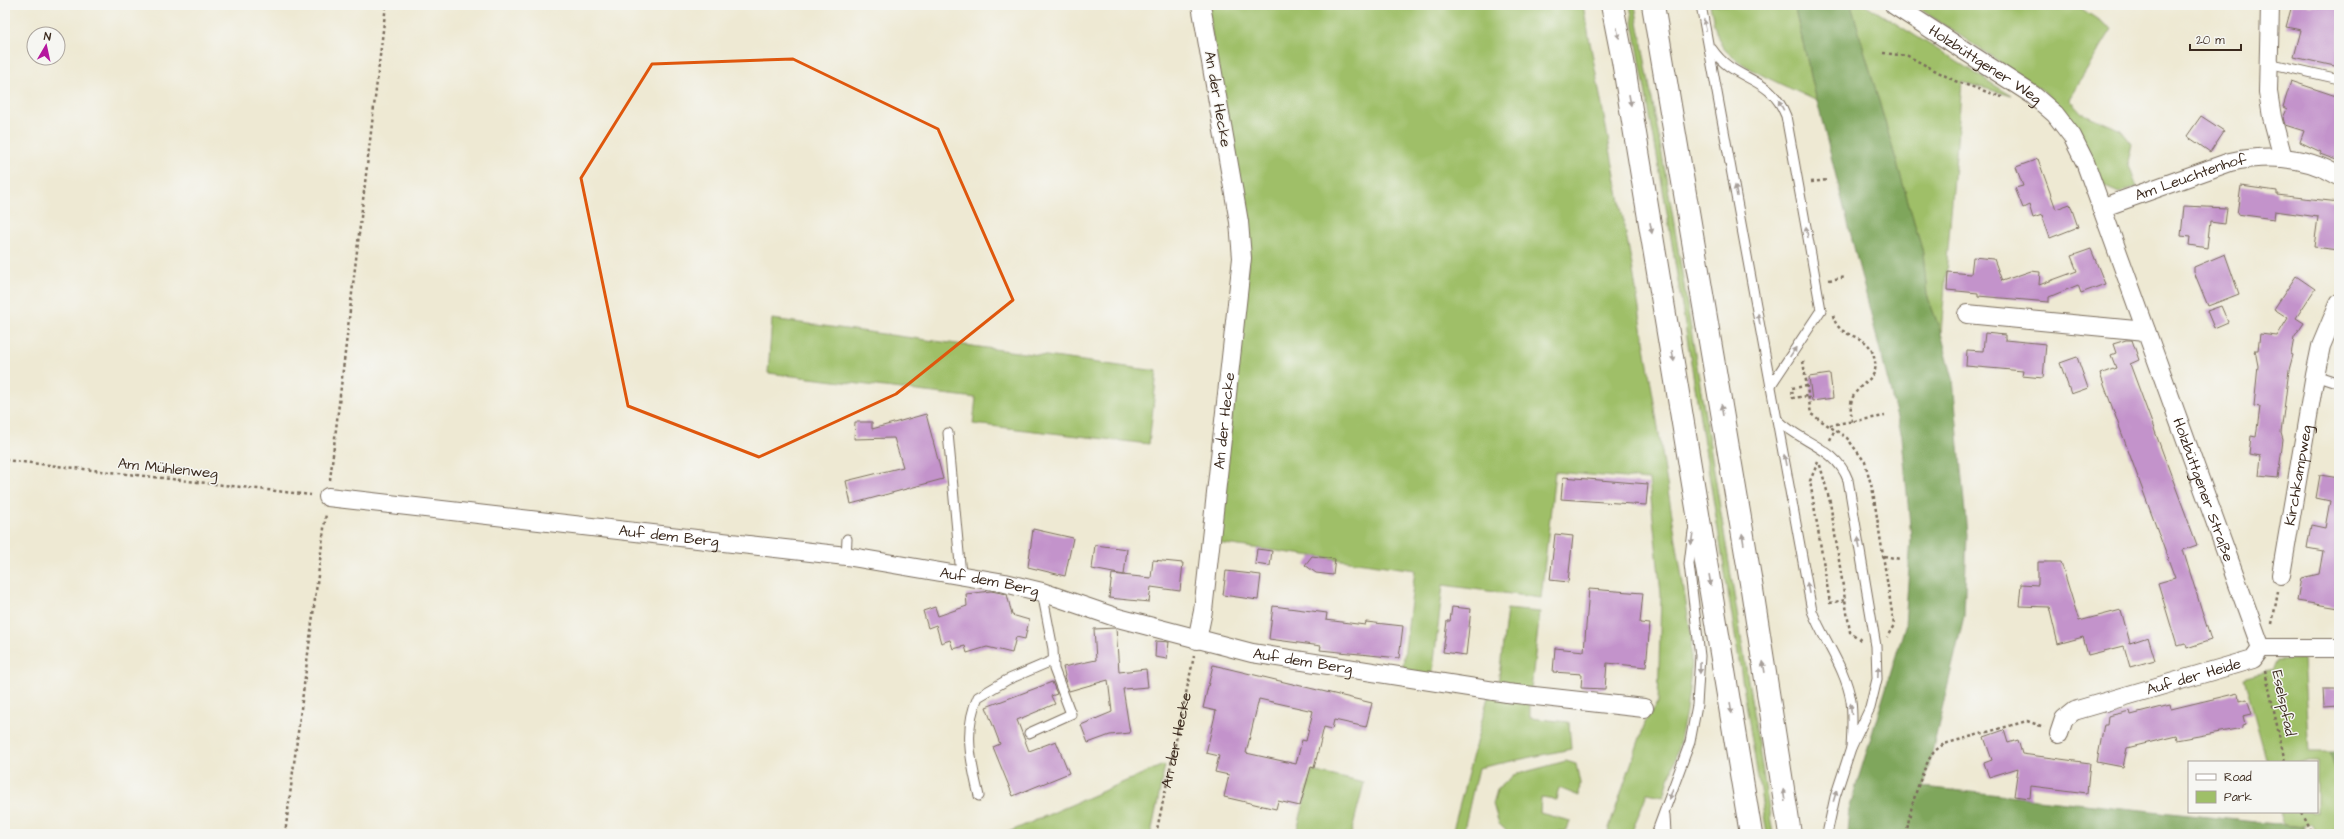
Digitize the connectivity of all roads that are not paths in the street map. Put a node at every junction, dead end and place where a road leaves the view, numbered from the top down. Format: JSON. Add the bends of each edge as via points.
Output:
{"nodes":[{"id":1,"x":1201,"y":5,"type":"edge"},
{"id":2,"x":1612,"y":5,"type":"edge"},
{"id":3,"x":1653,"y":5,"type":"edge"},
{"id":4,"x":1701,"y":5,"type":"edge"},
{"id":5,"x":1894,"y":5,"type":"edge"},
{"id":6,"x":2270,"y":5,"type":"edge"},
{"id":7,"x":1709,"y":45,"type":"junction"},
{"id":8,"x":2268,"y":62,"type":"junction"},
{"id":9,"x":2339,"y":80,"type":"edge"},
{"id":10,"x":2055,"y":114,"type":"joint"},
{"id":11,"x":2283,"y":158,"type":"junction"},
{"id":12,"x":2339,"y":176,"type":"edge"},
{"id":13,"x":2101,"y":208,"type":"junction"},
{"id":14,"x":2339,"y":303,"type":"edge"},
{"id":15,"x":1967,"y":314,"type":"dead end"},
{"id":16,"x":2146,"y":331,"type":"junction"},
{"id":17,"x":2315,"y":375,"type":"junction"},
{"id":18,"x":2339,"y":383,"type":"edge"},
{"id":19,"x":1771,"y":385,"type":"junction"},
{"id":20,"x":1777,"y":419,"type":"junction"},
{"id":21,"x":948,"y":433,"type":"dead end"},
{"id":22,"x":328,"y":497,"type":"road end"},
{"id":23,"x":1697,"y":500,"type":"junction"},
{"id":24,"x":961,"y":575,"type":"junction"},
{"id":25,"x":2280,"y":576,"type":"road end"},
{"id":26,"x":1042,"y":592,"type":"junction"},
{"id":27,"x":1197,"y":640,"type":"junction"},
{"id":28,"x":2261,"y":648,"type":"junction"},
{"id":29,"x":2339,"y":648,"type":"edge"},
{"id":30,"x":1054,"y":660,"type":"junction"},
{"id":31,"x":1644,"y":708,"type":"dead end"},
{"id":32,"x":1029,"y":733,"type":"dead end"},
{"id":33,"x":2059,"y":734,"type":"road end"},
{"id":34,"x":1851,"y":748,"type":"junction"},
{"id":35,"x":979,"y":796,"type":"dead end"},
{"id":36,"x":1665,"y":812,"type":"junction"},
{"id":37,"x":1656,"y":834,"type":"edge"},
{"id":38,"x":1666,"y":834,"type":"edge"},
{"id":39,"x":1751,"y":834,"type":"edge"},
{"id":40,"x":1790,"y":834,"type":"edge"},
{"id":41,"x":1827,"y":834,"type":"edge"}],
"edges":[{"from":1,"to":27,"type":"street","name":"An der Hecke","via":[[1239,222],[1242,258],[1203,611]]},
{"from":2,"to":23,"type":"highway","one_way":true},
{"from":40,"to":3,"type":"highway","one_way":true,"via":[[1747,559]]},
{"from":7,"to":4,"type":"lane","one_way":true},
{"from":5,"to":10,"type":"street","name":"Holzbüttgener Weg","via":[[2033,95]]},
{"from":6,"to":8,"type":"street"},
{"from":19,"to":7,"type":"lane","one_way":true},
{"from":19,"to":7,"type":"lane","one_way":true,"via":[[1821,310],[1792,147],[1786,116],[1776,95],[1729,68]]},
{"from":8,"to":9,"type":"lane"},
{"from":8,"to":11,"type":"street","via":[[2268,92]]},
{"from":10,"to":13,"type":"street","name":"Holzbüttgener Straße","via":[[2072,136],[2085,162]]},
{"from":11,"to":12,"type":"street","name":"Am Leuchtenhof","via":[[2316,165]]},
{"from":11,"to":13,"type":"street","name":"Am Leuchtenhof","via":[[2249,158],[2230,162]]},
{"from":13,"to":16,"type":"street","name":"Holzbüttgener Straße"},
{"from":14,"to":17,"type":"street","name":"Kirchkampweg","via":[[2321,346]]},
{"from":15,"to":16,"type":"street"},
{"from":16,"to":28,"type":"street","name":"Holzbüttgener Straße"},
{"from":17,"to":18,"type":"lane"},
{"from":17,"to":25,"type":"street","name":"Kirchkampweg"},
{"from":19,"to":20,"type":"lane"},
{"from":34,"to":20,"type":"lane","one_way":true,"via":[[1851,700],[1844,677],[1812,611]]},
{"from":34,"to":20,"type":"lane","one_way":true,"via":[[1874,694],[1878,663],[1848,480],[1839,462],[1825,450],[1795,434]]},
{"from":21,"to":24,"type":"lane"},
{"from":22,"to":24,"type":"street","name":"Auf dem Berg","via":[[847,548]]},
{"from":23,"to":36,"type":"lane","one_way":true,"via":[[1688,564],[1700,656],[1697,705],[1690,742]]},
{"from":23,"to":39,"type":"highway","one_way":true},
{"from":24,"to":26,"type":"street","name":"Auf dem Berg"},
{"from":26,"to":27,"type":"street","name":"Auf dem Berg","via":[[1118,618]]},
{"from":26,"to":30,"type":"lane"},
{"from":27,"to":31,"type":"street","name":"Auf dem Berg","via":[[1252,653],[1368,673],[1507,693]]},
{"from":28,"to":29,"type":"street"},
{"from":28,"to":33,"type":"street","name":"Auf der Heide","via":[[2253,659],[2074,711],[2064,719]]},
{"from":30,"to":32,"type":"lane","via":[[1056,677],[1071,714]]},
{"from":30,"to":35,"type":"lane","via":[[995,686],[978,697],[969,722],[970,762]]},
{"from":41,"to":34,"type":"lane","one_way":true,"via":[[1835,797]]},
{"from":36,"to":37,"type":"lane"},
{"from":36,"to":38,"type":"lane"}]}
